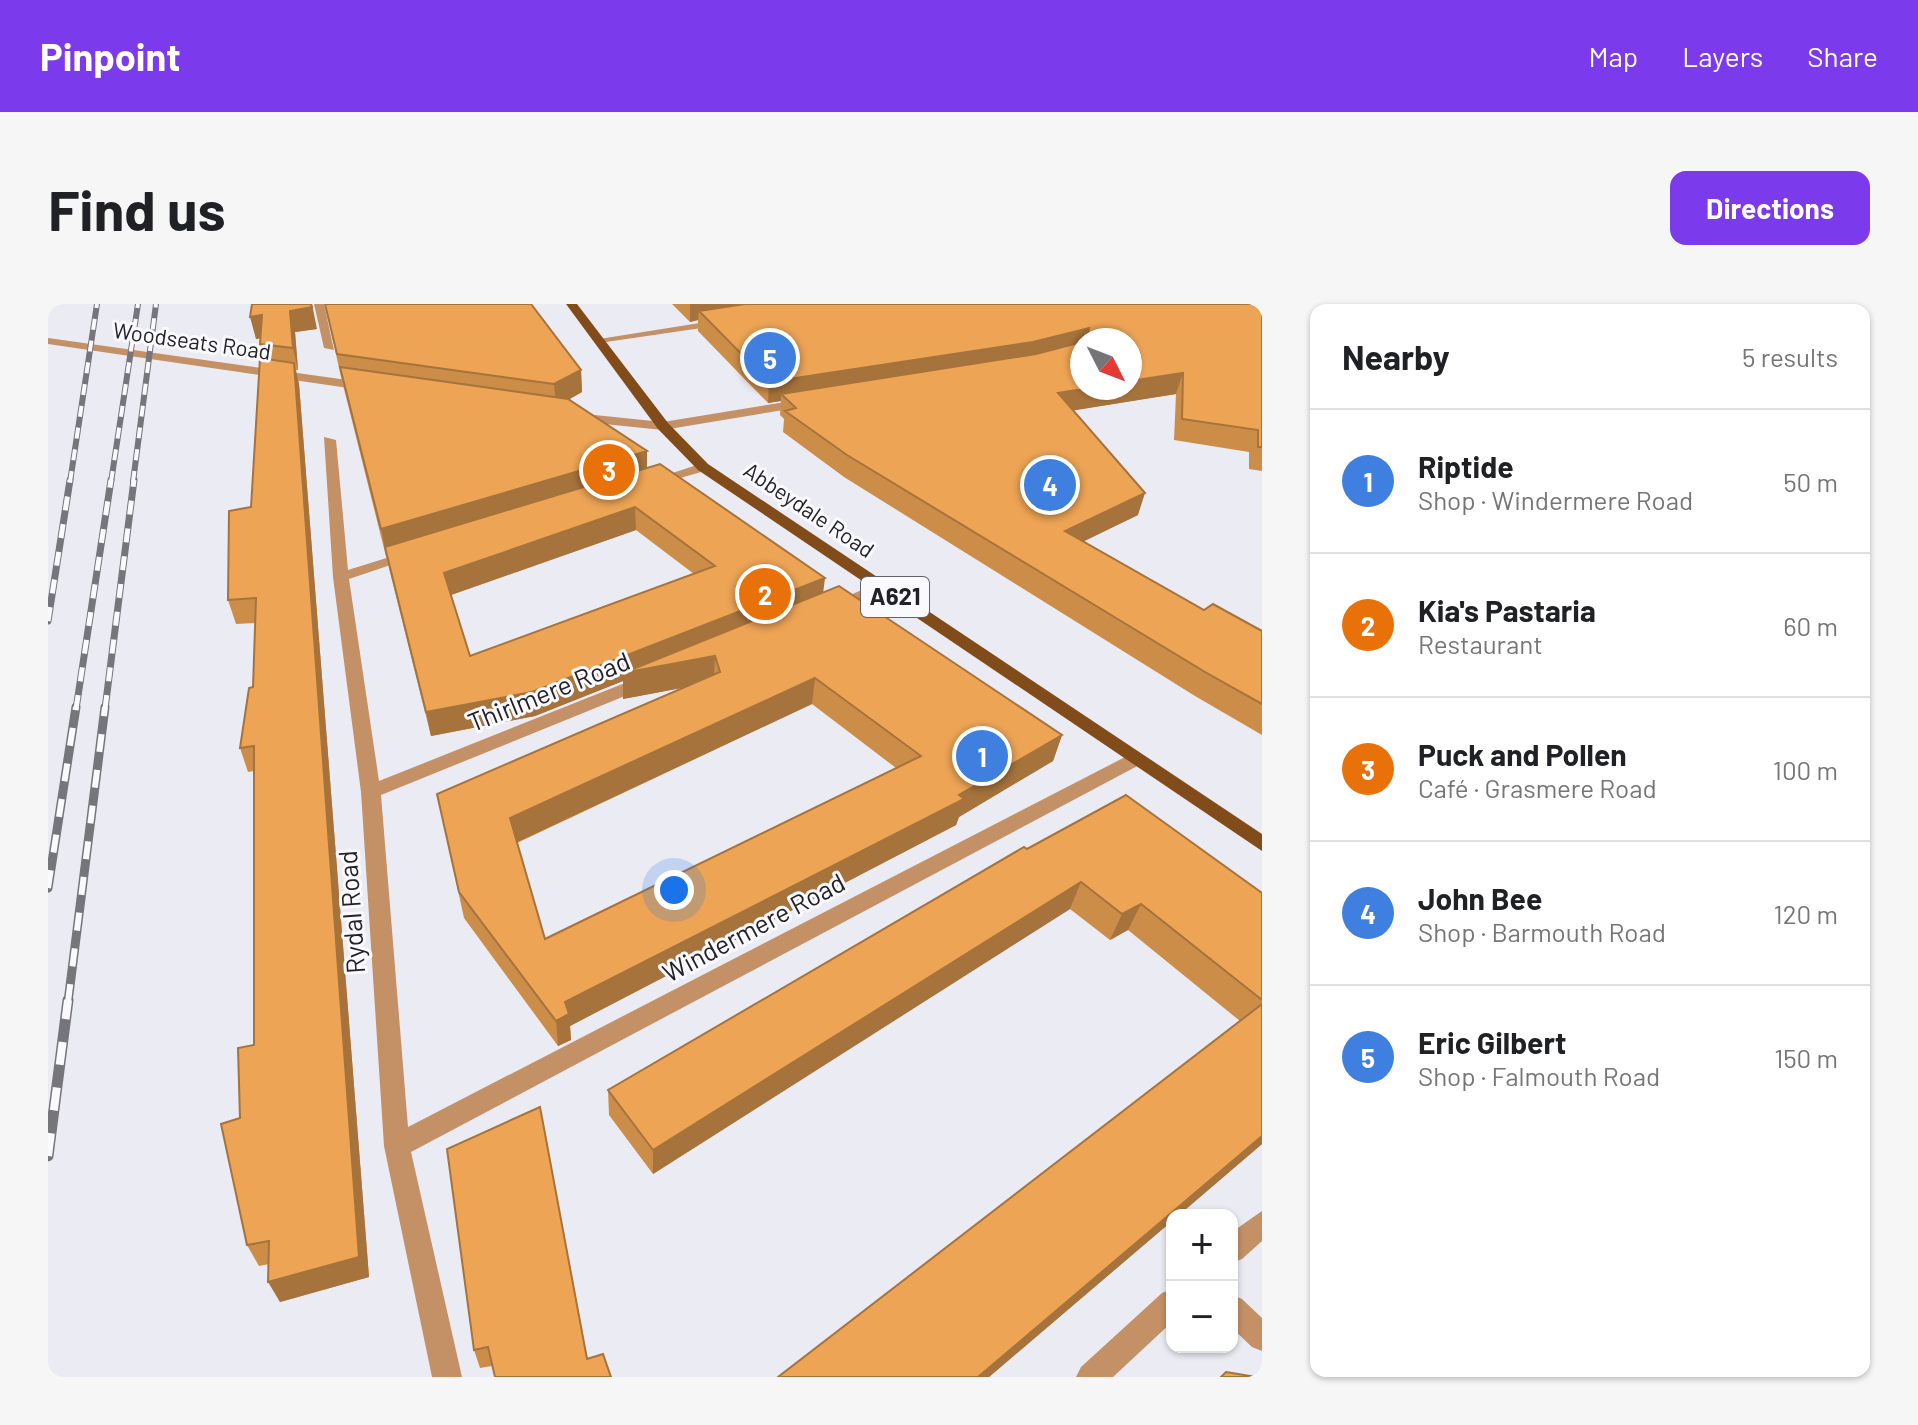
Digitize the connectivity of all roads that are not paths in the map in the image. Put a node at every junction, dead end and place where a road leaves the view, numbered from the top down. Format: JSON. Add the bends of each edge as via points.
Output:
{"nodes":[{"id":1,"x":319,"y":304,"type":"edge"},
{"id":2,"x":571,"y":304,"type":"edge"},
{"id":3,"x":737,"y":320,"type":"edge"},
{"id":4,"x":599,"y":340,"type":"junction"},
{"id":5,"x":48,"y":341,"type":"edge"},
{"id":6,"x":330,"y":348,"type":"edge"},
{"id":7,"x":383,"y":389,"type":"edge"},
{"id":8,"x":817,"y":401,"type":"edge"},
{"id":9,"x":558,"y":414,"type":"edge"},
{"id":10,"x":663,"y":426,"type":"junction"},
{"id":11,"x":329,"y":440,"type":"dead end"},
{"id":12,"x":703,"y":467,"type":"junction"},
{"id":13,"x":629,"y":489,"type":"edge"},
{"id":14,"x":432,"y":549,"type":"edge"},
{"id":15,"x":341,"y":577,"type":"junction"},
{"id":16,"x":880,"y":587,"type":"junction"},
{"id":17,"x":808,"y":616,"type":"edge"},
{"id":18,"x":663,"y":675,"type":"edge"},
{"id":19,"x":1136,"y":759,"type":"junction"},
{"id":20,"x":371,"y":792,"type":"junction"},
{"id":21,"x":1262,"y":844,"type":"edge"},
{"id":22,"x":397,"y":1146,"type":"junction"},
{"id":23,"x":1262,"y":1224,"type":"edge"},
{"id":24,"x":1238,"y":1245,"type":"edge"},
{"id":25,"x":1166,"y":1308,"type":"edge"},
{"id":26,"x":1238,"y":1315,"type":"edge"},
{"id":27,"x":1262,"y":1337,"type":"edge"},
{"id":28,"x":447,"y":1377,"type":"edge"},
{"id":29,"x":1091,"y":1377,"type":"edge"}],
"edges":[{"from":1,"to":6,"type":"street"},
{"from":2,"to":4,"type":"main road","name":"Abbeydale Road","number":"A621"},
{"from":3,"to":4,"type":"street"},
{"from":4,"to":10,"type":"main road","name":"Abbeydale Road","number":"A621"},
{"from":5,"to":7,"type":"street","name":"Woodseats Road"},
{"from":8,"to":10,"type":"street"},
{"from":9,"to":10,"type":"street"},
{"from":10,"to":12,"type":"main road","name":"Abbeydale Road","number":"A621"},
{"from":11,"to":15,"type":"street","name":"Rydal Road"},
{"from":12,"to":13,"type":"street"},
{"from":12,"to":16,"type":"main road","name":"Abbeydale Road","number":"A621"},
{"from":14,"to":15,"type":"street"},
{"from":15,"to":20,"type":"street","name":"Rydal Road"},
{"from":16,"to":17,"type":"street"},
{"from":16,"to":19,"type":"main road","name":"Abbeydale Road","number":"A621"},
{"from":18,"to":20,"type":"street","name":"Thirlmere Road"},
{"from":19,"to":21,"type":"main road","name":"Abbeydale Road","number":"A621"},
{"from":19,"to":22,"type":"street","name":"Windermere Road"},
{"from":20,"to":22,"type":"street","name":"Rydal Road"},
{"from":22,"to":28,"type":"street","name":"Rydal Road"},
{"from":23,"to":24,"type":"street"},
{"from":25,"to":29,"type":"street"},
{"from":26,"to":27,"type":"street"}]}
